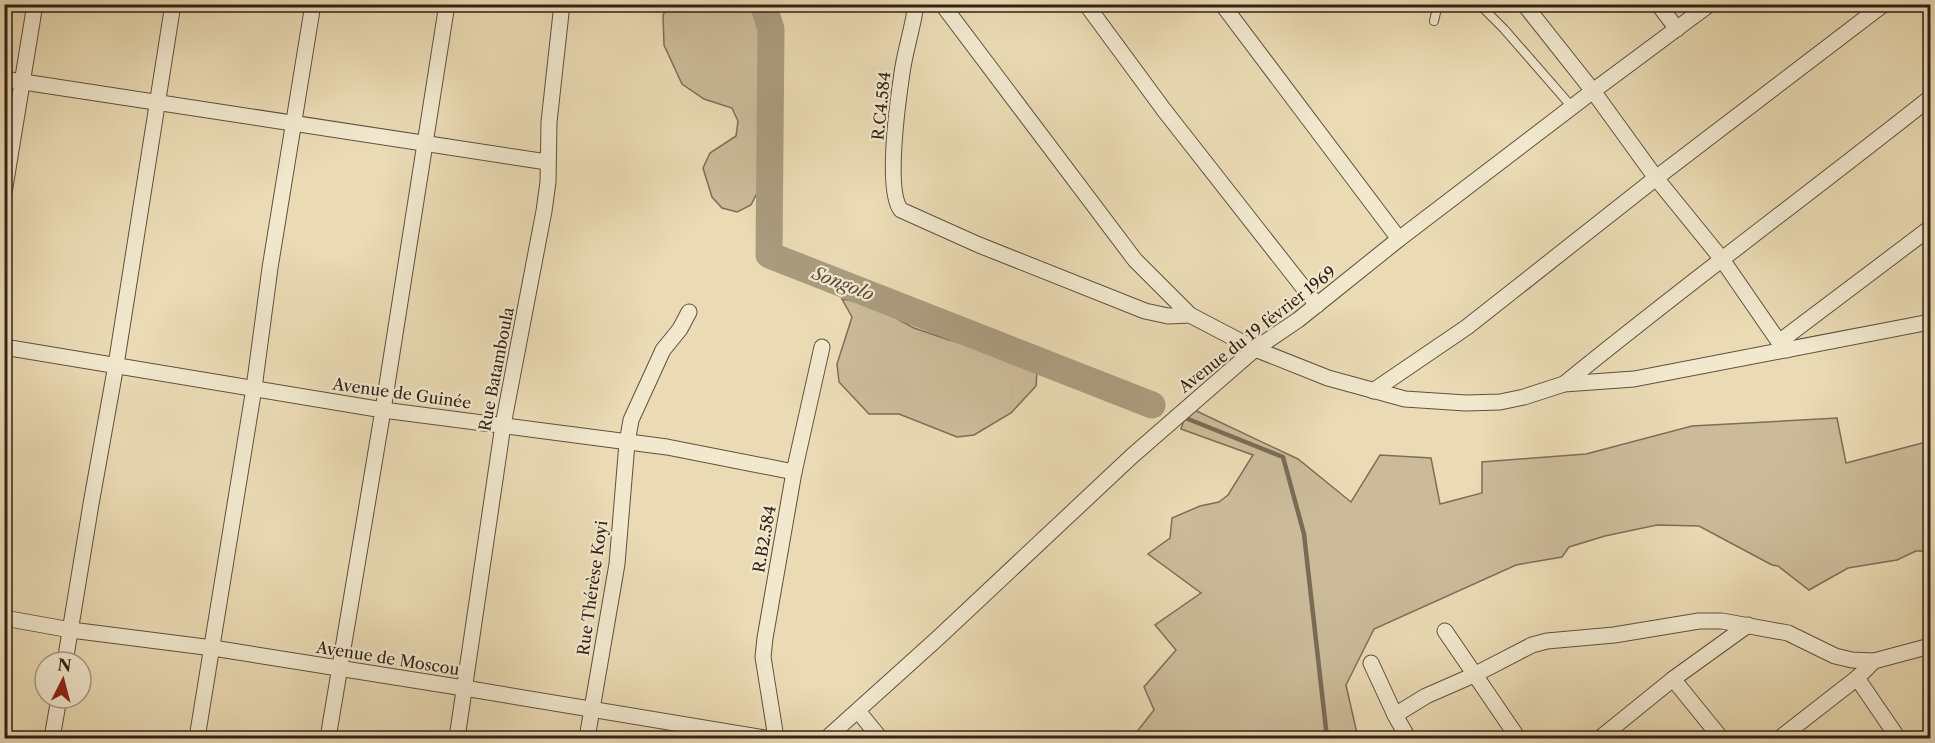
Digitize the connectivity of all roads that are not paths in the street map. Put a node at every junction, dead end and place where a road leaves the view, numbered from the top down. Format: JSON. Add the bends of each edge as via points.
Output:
{"nodes":[{"id":1,"x":35,"y":4,"type":"edge"},
{"id":2,"x":173,"y":4,"type":"edge"},
{"id":3,"x":313,"y":4,"type":"edge"},
{"id":4,"x":447,"y":4,"type":"edge"},
{"id":5,"x":561,"y":4,"type":"edge"},
{"id":6,"x":940,"y":4,"type":"edge"},
{"id":7,"x":1086,"y":4,"type":"edge"},
{"id":8,"x":1222,"y":4,"type":"edge"},
{"id":9,"x":1438,"y":4,"type":"edge"},
{"id":10,"x":1479,"y":4,"type":"edge"},
{"id":11,"x":1524,"y":4,"type":"edge"},
{"id":12,"x":1658,"y":4,"type":"edge"},
{"id":13,"x":1710,"y":4,"type":"edge"},
{"id":14,"x":1884,"y":4,"type":"edge"},
{"id":15,"x":915,"y":12,"type":"edge"},
{"id":16,"x":1434,"y":21,"type":"dead end"},
{"id":17,"x":1677,"y":29,"type":"junction"},
{"id":18,"x":4,"y":79,"type":"edge"},
{"id":19,"x":22,"y":82,"type":"junction"},
{"id":20,"x":1593,"y":91,"type":"junction"},
{"id":21,"x":1930,"y":98,"type":"edge"},
{"id":22,"x":158,"y":102,"type":"junction"},
{"id":23,"x":1572,"y":107,"type":"junction"},
{"id":24,"x":295,"y":123,"type":"junction"},
{"id":25,"x":424,"y":145,"type":"junction"},
{"id":26,"x":547,"y":162,"type":"junction"},
{"id":27,"x":1656,"y":178,"type":"junction"},
{"id":28,"x":4,"y":193,"type":"edge"},
{"id":29,"x":1930,"y":228,"type":"edge"},
{"id":30,"x":1399,"y":239,"type":"junction"},
{"id":31,"x":1721,"y":258,"type":"junction"},
{"id":32,"x":1317,"y":305,"type":"junction"},
{"id":33,"x":689,"y":312,"type":"dead end"},
{"id":34,"x":1190,"y":315,"type":"junction"},
{"id":35,"x":1930,"y":322,"type":"edge"},
{"id":36,"x":1783,"y":346,"type":"junction"},
{"id":37,"x":4,"y":347,"type":"edge"},
{"id":38,"x":822,"y":347,"type":"dead end"},
{"id":39,"x":1255,"y":350,"type":"junction"},
{"id":40,"x":116,"y":365,"type":"junction"},
{"id":41,"x":1564,"y":384,"type":"junction"},
{"id":42,"x":254,"y":388,"type":"junction"},
{"id":43,"x":1373,"y":391,"type":"junction"},
{"id":44,"x":383,"y":410,"type":"junction"},
{"id":45,"x":503,"y":425,"type":"junction"},
{"id":46,"x":627,"y":443,"type":"junction"},
{"id":47,"x":794,"y":472,"type":"junction"},
{"id":48,"x":4,"y":618,"type":"edge"},
{"id":49,"x":1748,"y":625,"type":"junction"},
{"id":50,"x":71,"y":630,"type":"junction"},
{"id":51,"x":1444,"y":631,"type":"dead end"},
{"id":52,"x":1930,"y":646,"type":"edge"},
{"id":53,"x":213,"y":648,"type":"junction"},
{"id":54,"x":67,"y":650,"type":"edge"},
{"id":55,"x":1874,"y":662,"type":"junction"},
{"id":56,"x":1371,"y":663,"type":"dead end"},
{"id":57,"x":340,"y":669,"type":"junction"},
{"id":58,"x":1474,"y":675,"type":"junction"},
{"id":59,"x":1857,"y":678,"type":"junction"},
{"id":60,"x":1673,"y":679,"type":"junction"},
{"id":61,"x":464,"y":688,"type":"junction"},
{"id":62,"x":57,"y":710,"type":"edge"},
{"id":63,"x":592,"y":710,"type":"junction"},
{"id":64,"x":858,"y":711,"type":"junction"},
{"id":65,"x":1395,"y":715,"type":"junction"},
{"id":66,"x":52,"y":738,"type":"edge"},
{"id":67,"x":197,"y":738,"type":"edge"},
{"id":68,"x":328,"y":738,"type":"edge"},
{"id":69,"x":457,"y":738,"type":"edge"},
{"id":70,"x":587,"y":738,"type":"edge"},
{"id":71,"x":765,"y":738,"type":"edge"},
{"id":72,"x":776,"y":738,"type":"edge"},
{"id":73,"x":827,"y":738,"type":"edge"},
{"id":74,"x":880,"y":738,"type":"edge"},
{"id":75,"x":1408,"y":738,"type":"edge"},
{"id":76,"x":1518,"y":738,"type":"edge"},
{"id":77,"x":1600,"y":738,"type":"edge"},
{"id":78,"x":1721,"y":738,"type":"edge"},
{"id":79,"x":1779,"y":738,"type":"edge"},
{"id":80,"x":1898,"y":738,"type":"edge"}],
"edges":[{"from":1,"to":19,"type":"street"},
{"from":2,"to":22,"type":"street"},
{"from":3,"to":24,"type":"street"},
{"from":4,"to":25,"type":"street"},
{"from":5,"to":26,"type":"street","name":"Rue Batamboula"},
{"from":6,"to":15,"type":"street"},
{"from":6,"to":34,"type":"street","via":[[1135,260]]},
{"from":7,"to":32,"type":"street"},
{"from":8,"to":30,"type":"street"},
{"from":9,"to":16,"type":"lane"},
{"from":10,"to":23,"type":"lane"},
{"from":11,"to":20,"type":"street"},
{"from":12,"to":17,"type":"street"},
{"from":13,"to":17,"type":"street","name":"Avenue du 19 février 1969"},
{"from":14,"to":27,"type":"street"},
{"from":15,"to":34,"type":"street","name":"R.C4.584","via":[[902,72],[894,155],[894,194],[901,210],[1145,311]]},
{"from":17,"to":20,"type":"street","name":"Avenue du 19 février 1969"},
{"from":18,"to":19,"type":"street"},
{"from":19,"to":22,"type":"street"},
{"from":19,"to":28,"type":"street"},
{"from":20,"to":23,"type":"street","name":"Avenue du 19 février 1969"},
{"from":20,"to":27,"type":"street"},
{"from":21,"to":31,"type":"street"},
{"from":22,"to":24,"type":"street"},
{"from":22,"to":40,"type":"street"},
{"from":23,"to":30,"type":"street","name":"Avenue du 19 février 1969"},
{"from":24,"to":25,"type":"street"},
{"from":24,"to":42,"type":"street"},
{"from":25,"to":26,"type":"street"},
{"from":25,"to":44,"type":"street"},
{"from":26,"to":45,"type":"street","name":"Rue Batamboula","via":[[544,211]]},
{"from":27,"to":31,"type":"street"},
{"from":27,"to":43,"type":"street","via":[[1467,327]]},
{"from":29,"to":36,"type":"street"},
{"from":30,"to":32,"type":"street","name":"Avenue du 19 février 1969"},
{"from":31,"to":36,"type":"street"},
{"from":31,"to":41,"type":"street"},
{"from":32,"to":39,"type":"street","name":"Avenue du 19 février 1969"},
{"from":33,"to":46,"type":"street","name":"Rue Thérèse Koyi","via":[[663,350],[640,398]]},
{"from":34,"to":39,"type":"street"},
{"from":35,"to":36,"type":"street"},
{"from":36,"to":41,"type":"street","via":[[1634,379]]},
{"from":37,"to":40,"type":"street","name":"Avenue de Guinée"},
{"from":38,"to":47,"type":"street","name":"R.B2.584"},
{"from":39,"to":43,"type":"street"},
{"from":39,"to":64,"type":"street","name":"Avenue du 19 février 1969","via":[[1132,456]]},
{"from":40,"to":42,"type":"street","name":"Avenue de Guinée"},
{"from":40,"to":50,"type":"street"},
{"from":41,"to":43,"type":"street","via":[[1500,402],[1466,404],[1405,399]]},
{"from":42,"to":44,"type":"street","name":"Avenue de Guinée"},
{"from":42,"to":53,"type":"street"},
{"from":44,"to":45,"type":"street","name":"Avenue de Guinée"},
{"from":44,"to":57,"type":"street"},
{"from":45,"to":46,"type":"street","name":"Avenue de Guinée"},
{"from":45,"to":61,"type":"street","name":"Rue Batamboula"},
{"from":46,"to":47,"type":"street","name":"Avenue de Guinée"},
{"from":46,"to":63,"type":"street","name":"Rue Thérèse Koyi","via":[[617,564]]},
{"from":47,"to":72,"type":"street","name":"R.B2.584","via":[[763,657]]},
{"from":48,"to":50,"type":"street","name":"Avenue de Moscou"},
{"from":49,"to":55,"type":"street","via":[[1788,633],[1835,656]]},
{"from":49,"to":58,"type":"street","via":[[1699,621],[1547,641]]},
{"from":49,"to":60,"type":"street"},
{"from":50,"to":53,"type":"street","name":"Avenue de Moscou"},
{"from":50,"to":54,"type":"street"},
{"from":51,"to":58,"type":"street"},
{"from":52,"to":55,"type":"street"},
{"from":53,"to":57,"type":"street","name":"Avenue de Moscou"},
{"from":53,"to":67,"type":"street"},
{"from":55,"to":59,"type":"street"},
{"from":56,"to":65,"type":"street"},
{"from":57,"to":61,"type":"street","name":"Avenue de Moscou"},
{"from":57,"to":68,"type":"street"},
{"from":58,"to":65,"type":"street"},
{"from":58,"to":76,"type":"street"},
{"from":59,"to":79,"type":"street"},
{"from":59,"to":80,"type":"street"},
{"from":60,"to":77,"type":"street"},
{"from":60,"to":78,"type":"street"},
{"from":61,"to":63,"type":"street","name":"Avenue de Moscou"},
{"from":61,"to":69,"type":"street","name":"Rue Batamboula"},
{"from":62,"to":66,"type":"street"},
{"from":63,"to":70,"type":"street","name":"Rue Thérèse Koyi"},
{"from":63,"to":71,"type":"street","name":"Avenue de Moscou"},
{"from":64,"to":73,"type":"street","name":"Avenue du 19 février 1969"},
{"from":64,"to":74,"type":"street"},
{"from":65,"to":75,"type":"street"}]}
